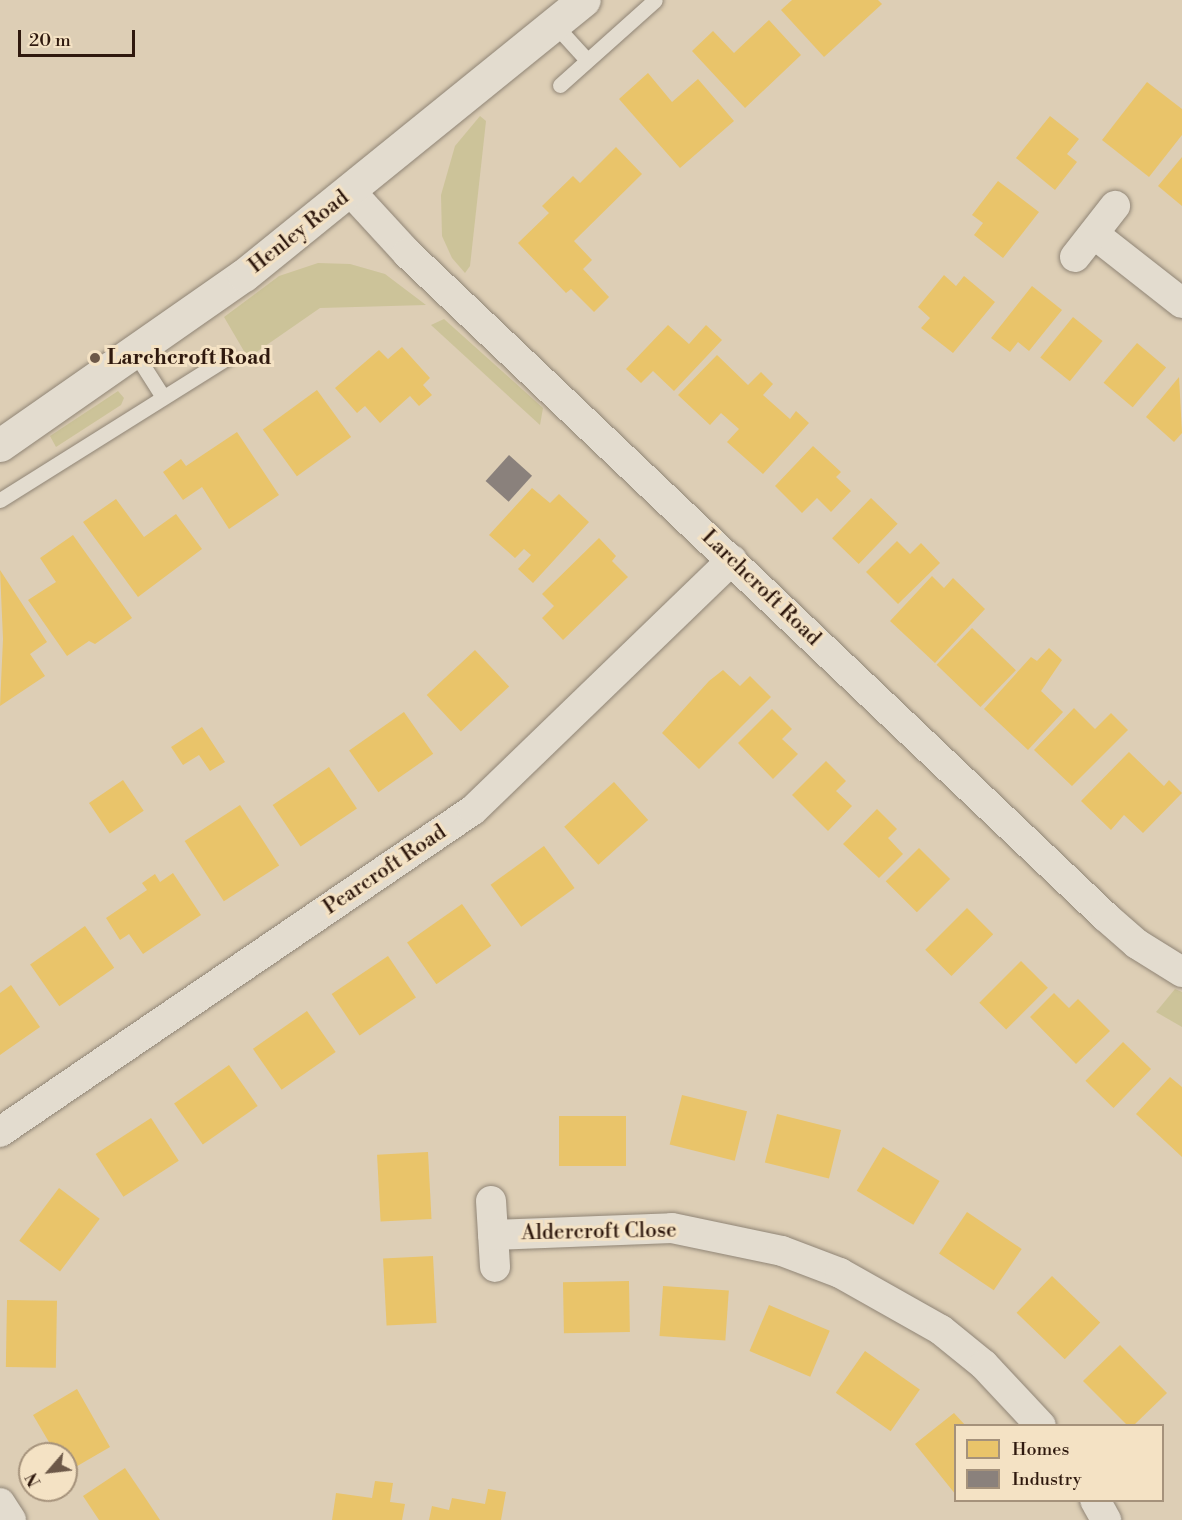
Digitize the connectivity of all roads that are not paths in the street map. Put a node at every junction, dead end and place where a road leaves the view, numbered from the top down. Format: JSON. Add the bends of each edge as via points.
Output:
{"nodes":[{"id":1,"x":584,"y":0,"type":"edge"},
{"id":2,"x":655,"y":0,"type":"edge"},
{"id":3,"x":555,"y":24,"type":"junction"},
{"id":4,"x":587,"y":60,"type":"junction"},
{"id":5,"x":560,"y":84,"type":"dead end"},
{"id":6,"x":351,"y":192,"type":"junction"},
{"id":7,"x":1116,"y":206,"type":"dead end"},
{"id":8,"x":1094,"y":234,"type":"junction"},
{"id":9,"x":1075,"y":257,"type":"dead end"},
{"id":10,"x":1182,"y":303,"type":"edge"},
{"id":11,"x":135,"y":353,"type":"junction"},
{"id":12,"x":228,"y":357,"type":"dead end"},
{"id":13,"x":163,"y":397,"type":"junction"},
{"id":14,"x":0,"y":445,"type":"edge"},
{"id":15,"x":0,"y":500,"type":"edge"},
{"id":16,"x":732,"y":560,"type":"junction"},
{"id":17,"x":1182,"y":972,"type":"edge"},
{"id":18,"x":0,"y":1132,"type":"edge"},
{"id":19,"x":491,"y":1201,"type":"dead end"},
{"id":20,"x":493,"y":1235,"type":"junction"},
{"id":21,"x":495,"y":1267,"type":"dead end"},
{"id":22,"x":1040,"y":1424,"type":"edge"},
{"id":23,"x":1096,"y":1502,"type":"edge"},
{"id":24,"x":0,"y":1503,"type":"edge"},
{"id":25,"x":11,"y":1520,"type":"edge"},
{"id":26,"x":1106,"y":1520,"type":"edge"}],
"edges":[{"from":1,"to":3,"type":"street","name":"Henley Road"},
{"from":2,"to":4,"type":"lane"},
{"from":3,"to":4,"type":"lane"},
{"from":3,"to":6,"type":"street","name":"Henley Road"},
{"from":4,"to":5,"type":"lane"},
{"from":6,"to":11,"type":"street","name":"Henley Road"},
{"from":6,"to":16,"type":"street","name":"Larchcroft Road","via":[[406,254]]},
{"from":7,"to":8,"type":"street"},
{"from":8,"to":9,"type":"street"},
{"from":8,"to":10,"type":"street"},
{"from":11,"to":13,"type":"lane"},
{"from":11,"to":14,"type":"street","name":"Henley Road"},
{"from":12,"to":13,"type":"lane"},
{"from":13,"to":15,"type":"lane"},
{"from":16,"to":17,"type":"street","name":"Larchcroft Road","via":[[1106,917],[1137,944]]},
{"from":16,"to":18,"type":"street","name":"Pearcroft Road","via":[[473,810]]},
{"from":19,"to":20,"type":"street","name":"Aldercroft Close"},
{"from":20,"to":21,"type":"street","name":"Aldercroft Close"},
{"from":20,"to":22,"type":"street","name":"Aldercroft Close","via":[[672,1228],[782,1251],[840,1273],[941,1330],[984,1365]]},
{"from":23,"to":26,"type":"street"},
{"from":24,"to":25,"type":"street"}]}
